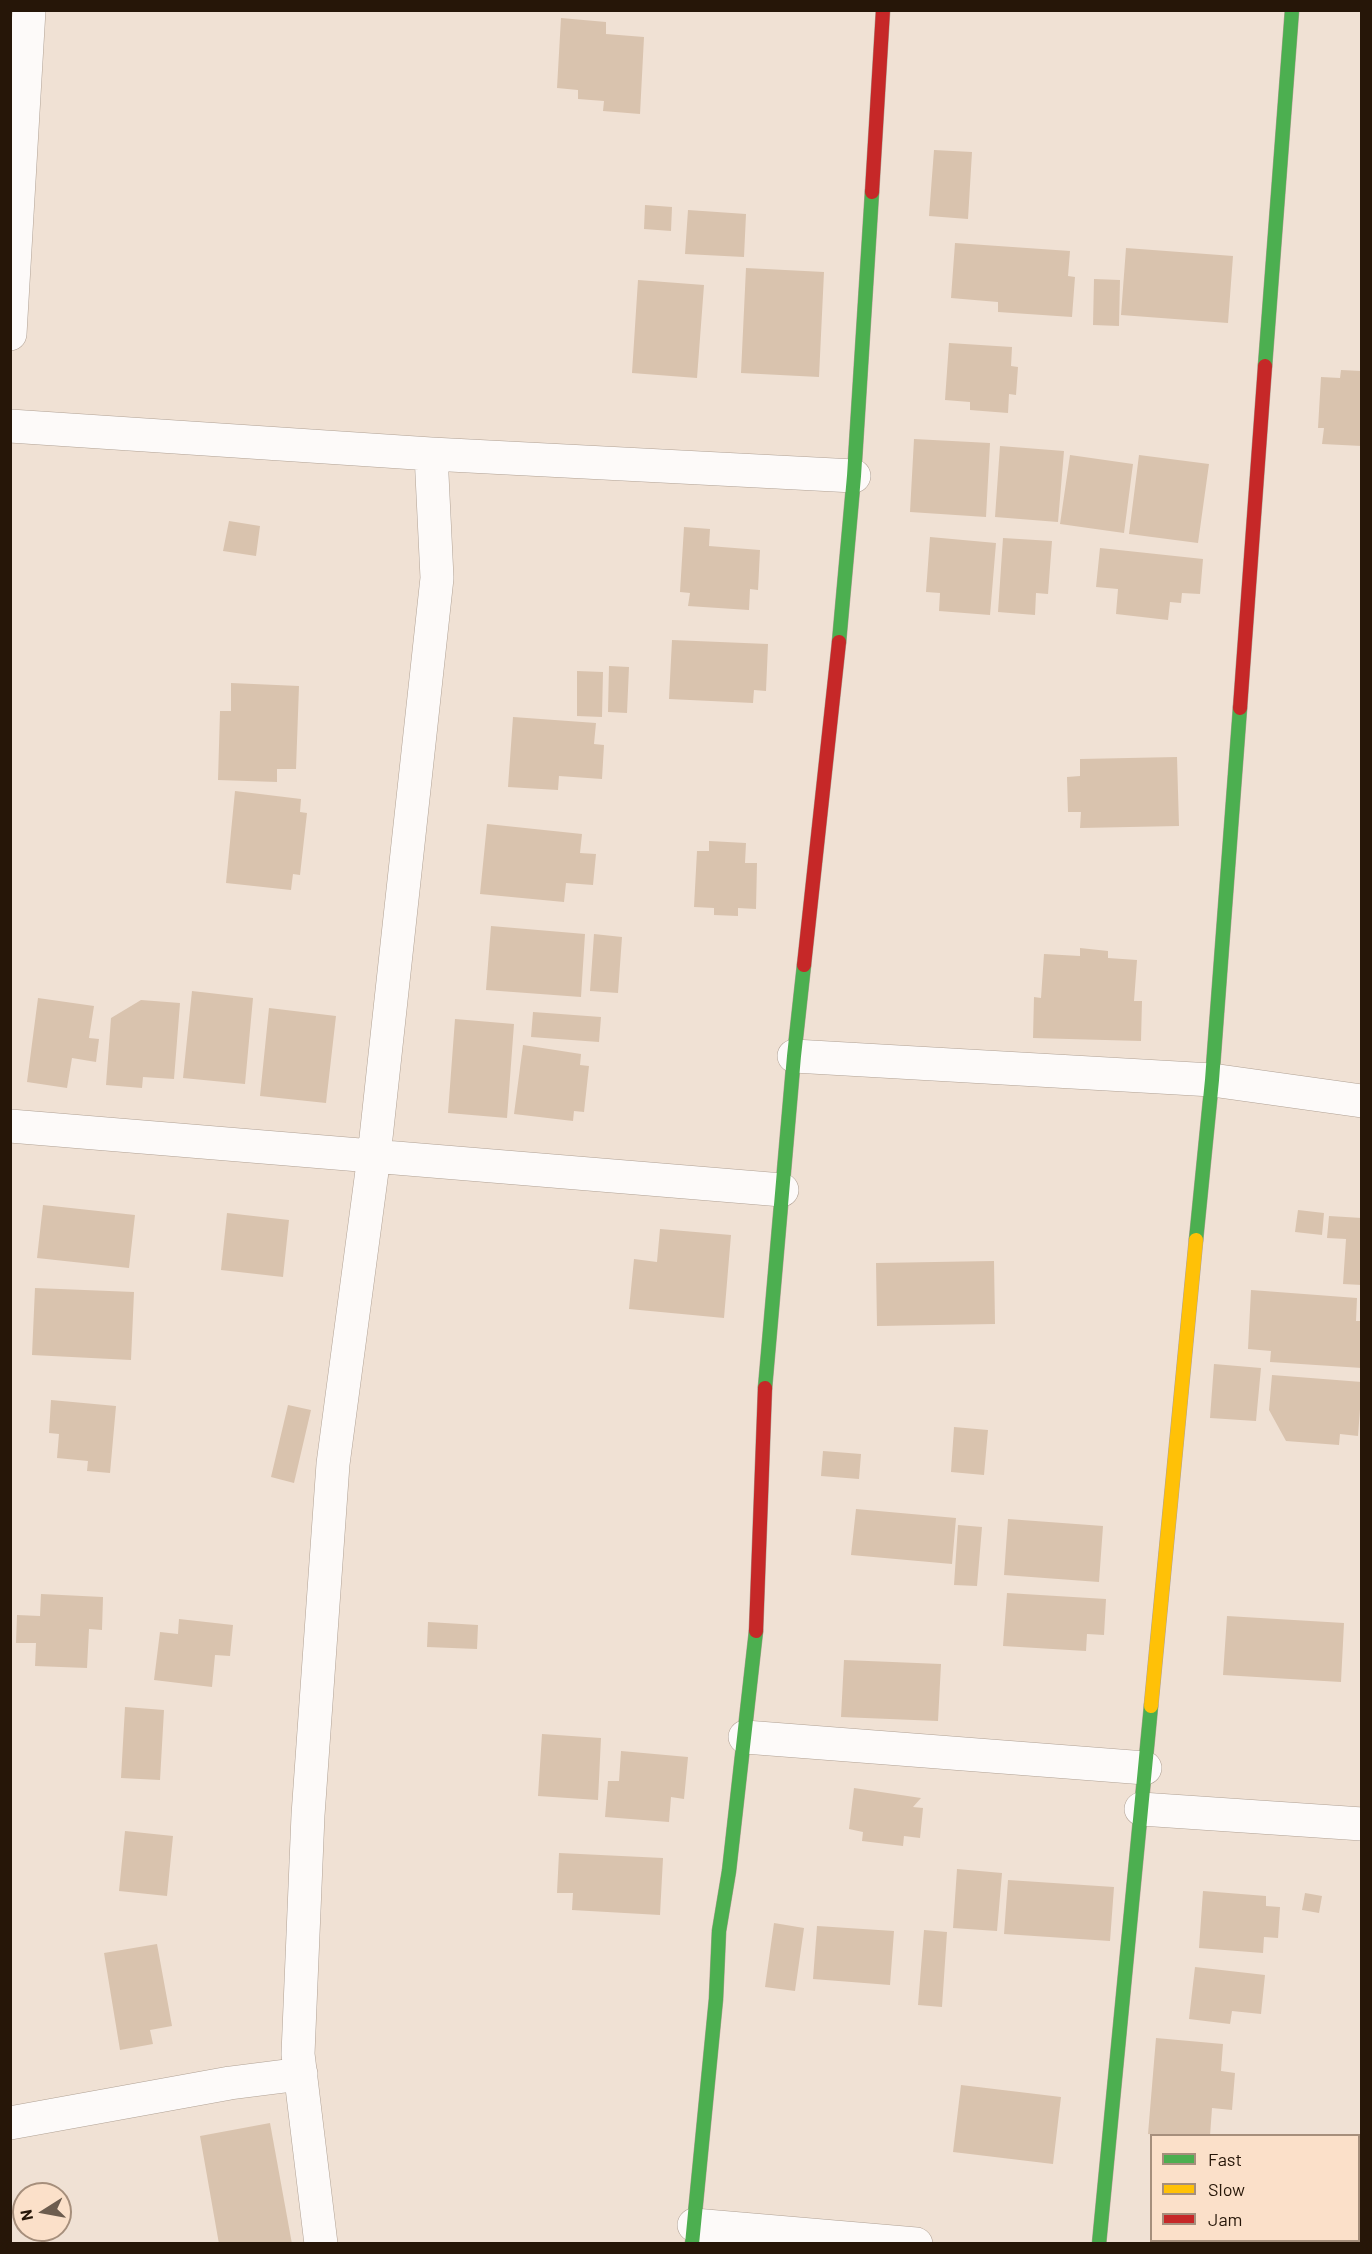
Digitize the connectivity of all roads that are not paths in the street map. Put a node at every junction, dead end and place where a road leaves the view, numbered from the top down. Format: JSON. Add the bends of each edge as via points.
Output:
{"nodes":[{"id":1,"x":29,"y":10,"type":"edge"},
{"id":2,"x":883,"y":10,"type":"edge"},
{"id":3,"x":1292,"y":10,"type":"edge"},
{"id":4,"x":10,"y":334,"type":"edge"},
{"id":5,"x":10,"y":426,"type":"edge"},
{"id":6,"x":431,"y":454,"type":"junction"},
{"id":7,"x":854,"y":476,"type":"junction"},
{"id":8,"x":794,"y":1056,"type":"junction"},
{"id":9,"x":1212,"y":1080,"type":"junction"},
{"id":10,"x":1362,"y":1101,"type":"edge"},
{"id":11,"x":10,"y":1126,"type":"edge"},
{"id":12,"x":374,"y":1156,"type":"junction"},
{"id":13,"x":782,"y":1190,"type":"junction"},
{"id":14,"x":745,"y":1737,"type":"junction"},
{"id":15,"x":1145,"y":1768,"type":"junction"},
{"id":16,"x":1141,"y":1809,"type":"junction"},
{"id":17,"x":1362,"y":1824,"type":"edge"},
{"id":18,"x":301,"y":2074,"type":"junction"},
{"id":19,"x":10,"y":2123,"type":"edge"},
{"id":20,"x":693,"y":2234,"type":"edge"},
{"id":21,"x":321,"y":2244,"type":"edge"},
{"id":22,"x":916,"y":2244,"type":"edge"},
{"id":23,"x":1099,"y":2244,"type":"edge"}],
"edges":[{"from":1,"to":4,"type":"street"},
{"from":2,"to":7,"type":"street"},
{"from":3,"to":9,"type":"street"},
{"from":5,"to":6,"type":"street"},
{"from":6,"to":7,"type":"street"},
{"from":6,"to":12,"type":"street","via":[[437,578]]},
{"from":7,"to":8,"type":"street","via":[[831,728]]},
{"from":8,"to":9,"type":"street"},
{"from":8,"to":13,"type":"street"},
{"from":9,"to":10,"type":"street"},
{"from":9,"to":15,"type":"street"},
{"from":11,"to":12,"type":"street"},
{"from":12,"to":13,"type":"street"},
{"from":12,"to":18,"type":"street","via":[[333,1464],[308,1815],[298,2054]]},
{"from":13,"to":14,"type":"street","via":[[764,1397],[755,1645]]},
{"from":14,"to":15,"type":"street"},
{"from":14,"to":20,"type":"street","via":[[719,1931]]},
{"from":15,"to":16,"type":"street"},
{"from":16,"to":17,"type":"street"},
{"from":16,"to":23,"type":"street"},
{"from":18,"to":19,"type":"street"},
{"from":18,"to":21,"type":"street"},
{"from":20,"to":22,"type":"street"}]}
